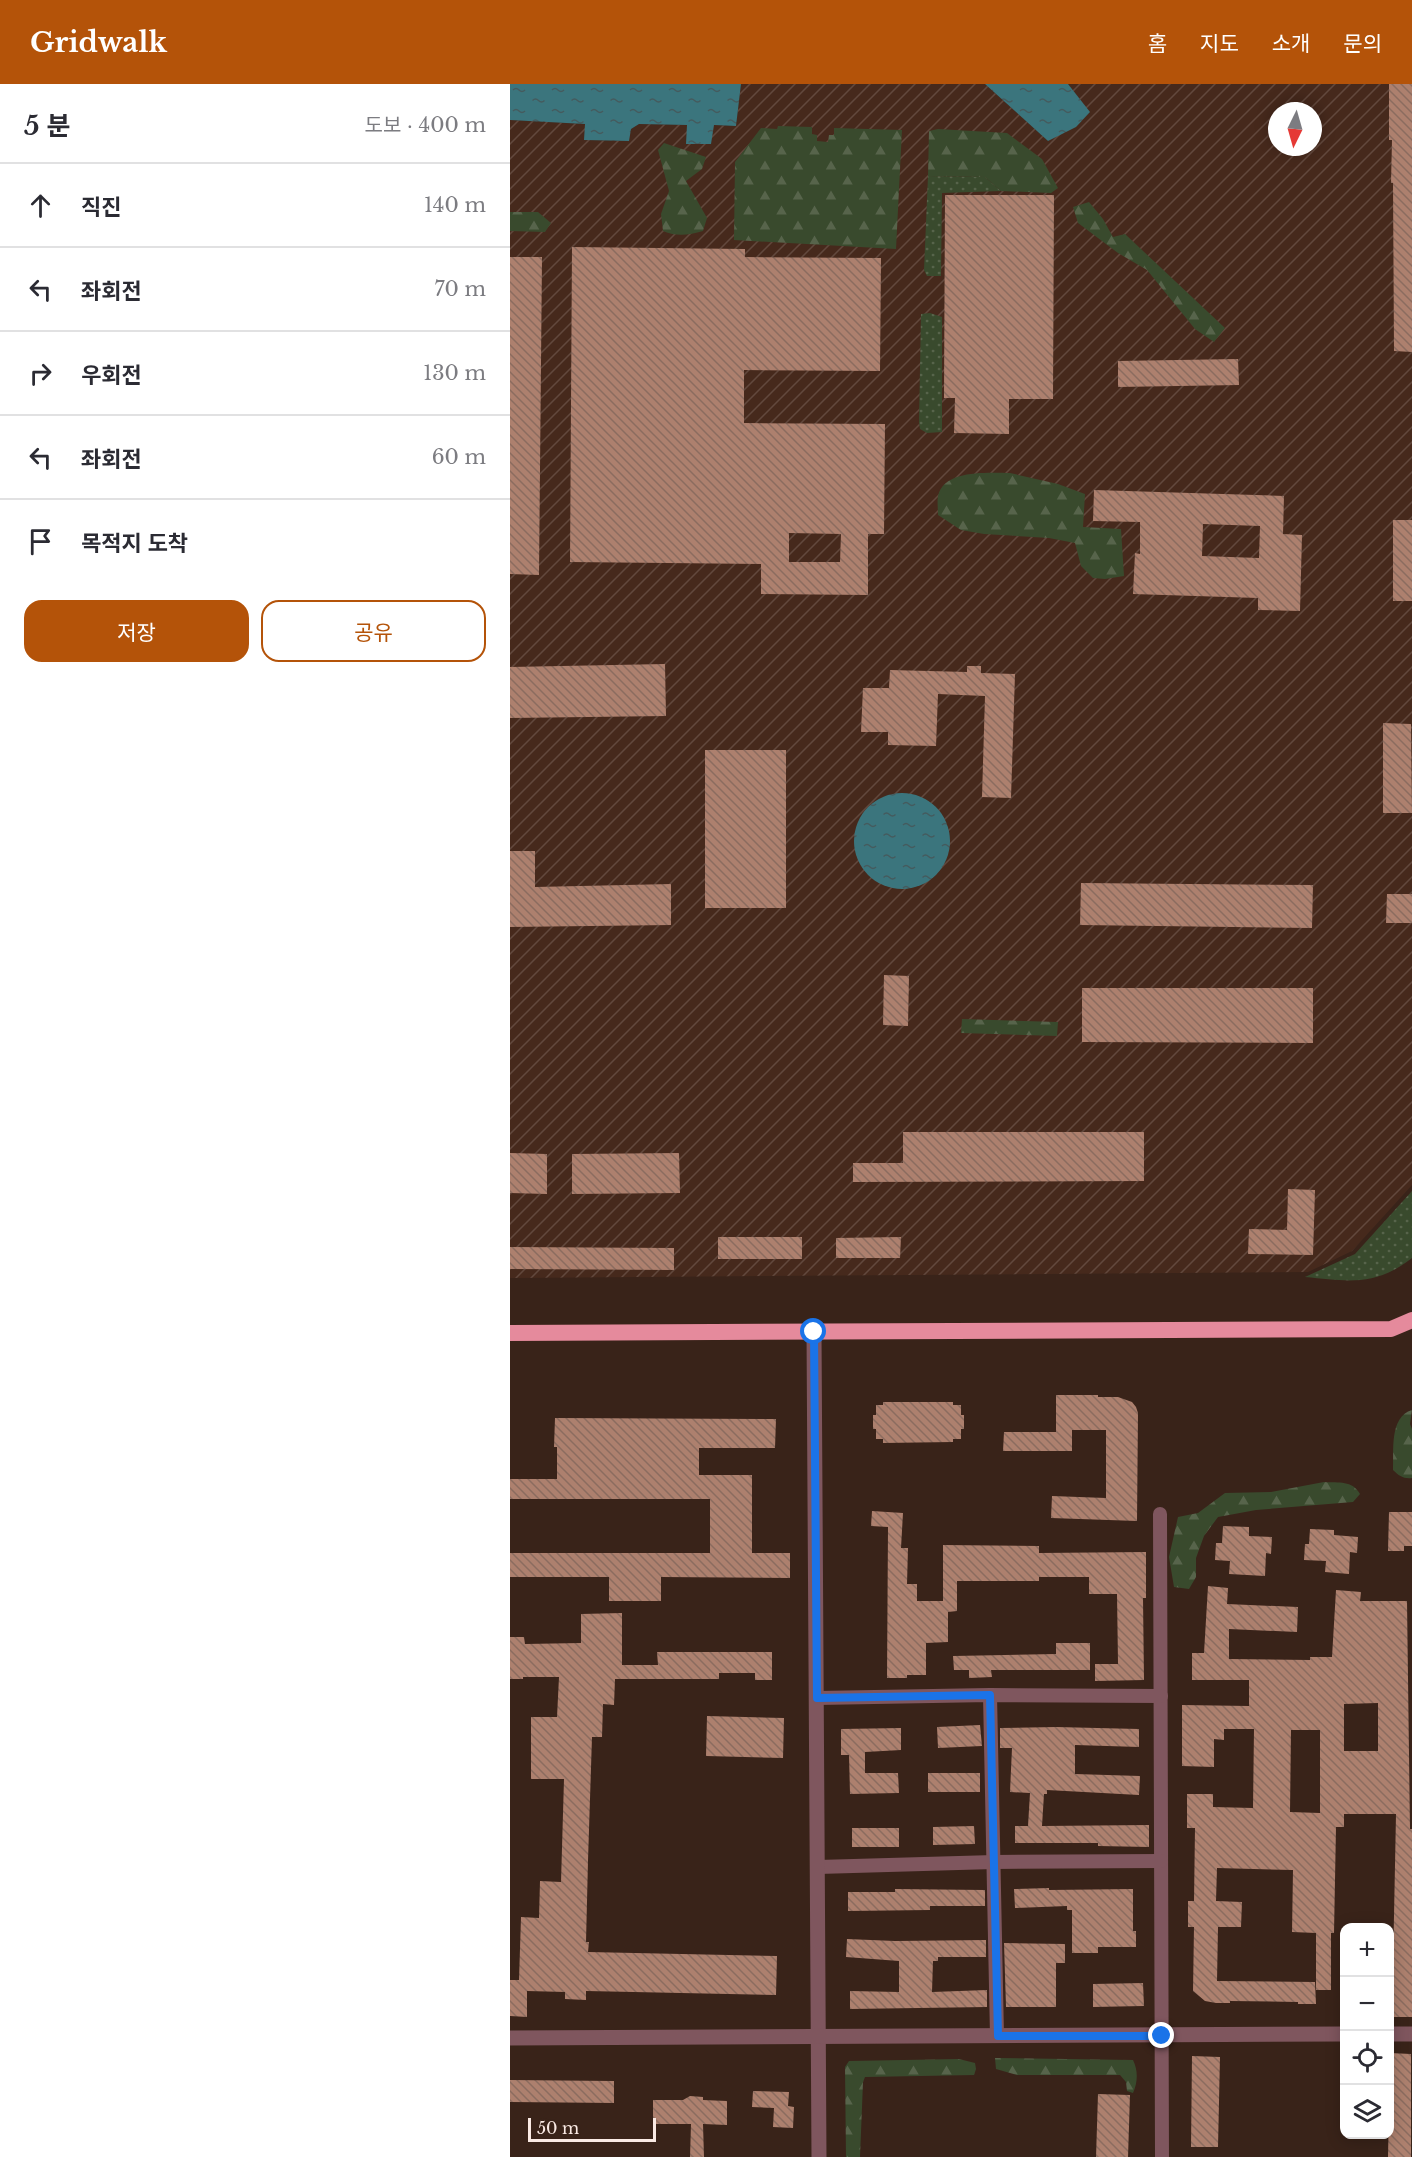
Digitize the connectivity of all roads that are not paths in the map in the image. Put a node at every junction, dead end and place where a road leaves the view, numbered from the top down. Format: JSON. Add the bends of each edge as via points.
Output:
{"nodes":[{"id":1,"x":1412,"y":1320,"type":"edge"},
{"id":2,"x":814,"y":1332,"type":"junction"},
{"id":3,"x":510,"y":1333,"type":"edge"},
{"id":4,"x":1160,"y":1514,"type":"dead end"},
{"id":5,"x":990,"y":1695,"type":"junction"},
{"id":6,"x":1161,"y":1696,"type":"junction"},
{"id":7,"x":817,"y":1698,"type":"junction"},
{"id":8,"x":1161,"y":1861,"type":"junction"},
{"id":9,"x":994,"y":1862,"type":"junction"},
{"id":10,"x":818,"y":1867,"type":"junction"},
{"id":11,"x":1340,"y":2034,"type":"edge"},
{"id":12,"x":1394,"y":2034,"type":"edge"},
{"id":13,"x":1412,"y":2034,"type":"edge"},
{"id":14,"x":998,"y":2036,"type":"junction"},
{"id":15,"x":1162,"y":2036,"type":"junction"},
{"id":16,"x":819,"y":2037,"type":"junction"},
{"id":17,"x":510,"y":2038,"type":"edge"},
{"id":18,"x":819,"y":2157,"type":"edge"},
{"id":19,"x":1162,"y":2157,"type":"edge"}],
"edges":[{"from":1,"to":2,"type":"highway","via":[[1391,1329]]},
{"from":2,"to":3,"type":"highway"},
{"from":2,"to":7,"type":"street"},
{"from":4,"to":6,"type":"street"},
{"from":5,"to":6,"type":"street"},
{"from":5,"to":7,"type":"street"},
{"from":5,"to":9,"type":"street"},
{"from":6,"to":8,"type":"street"},
{"from":7,"to":10,"type":"street"},
{"from":8,"to":9,"type":"street"},
{"from":8,"to":15,"type":"street"},
{"from":9,"to":10,"type":"street"},
{"from":9,"to":14,"type":"street"},
{"from":10,"to":16,"type":"street"},
{"from":11,"to":15,"type":"street"},
{"from":12,"to":13,"type":"street"},
{"from":14,"to":15,"type":"street"},
{"from":14,"to":16,"type":"street"},
{"from":15,"to":19,"type":"street"},
{"from":16,"to":17,"type":"street"},
{"from":16,"to":18,"type":"street"}]}
